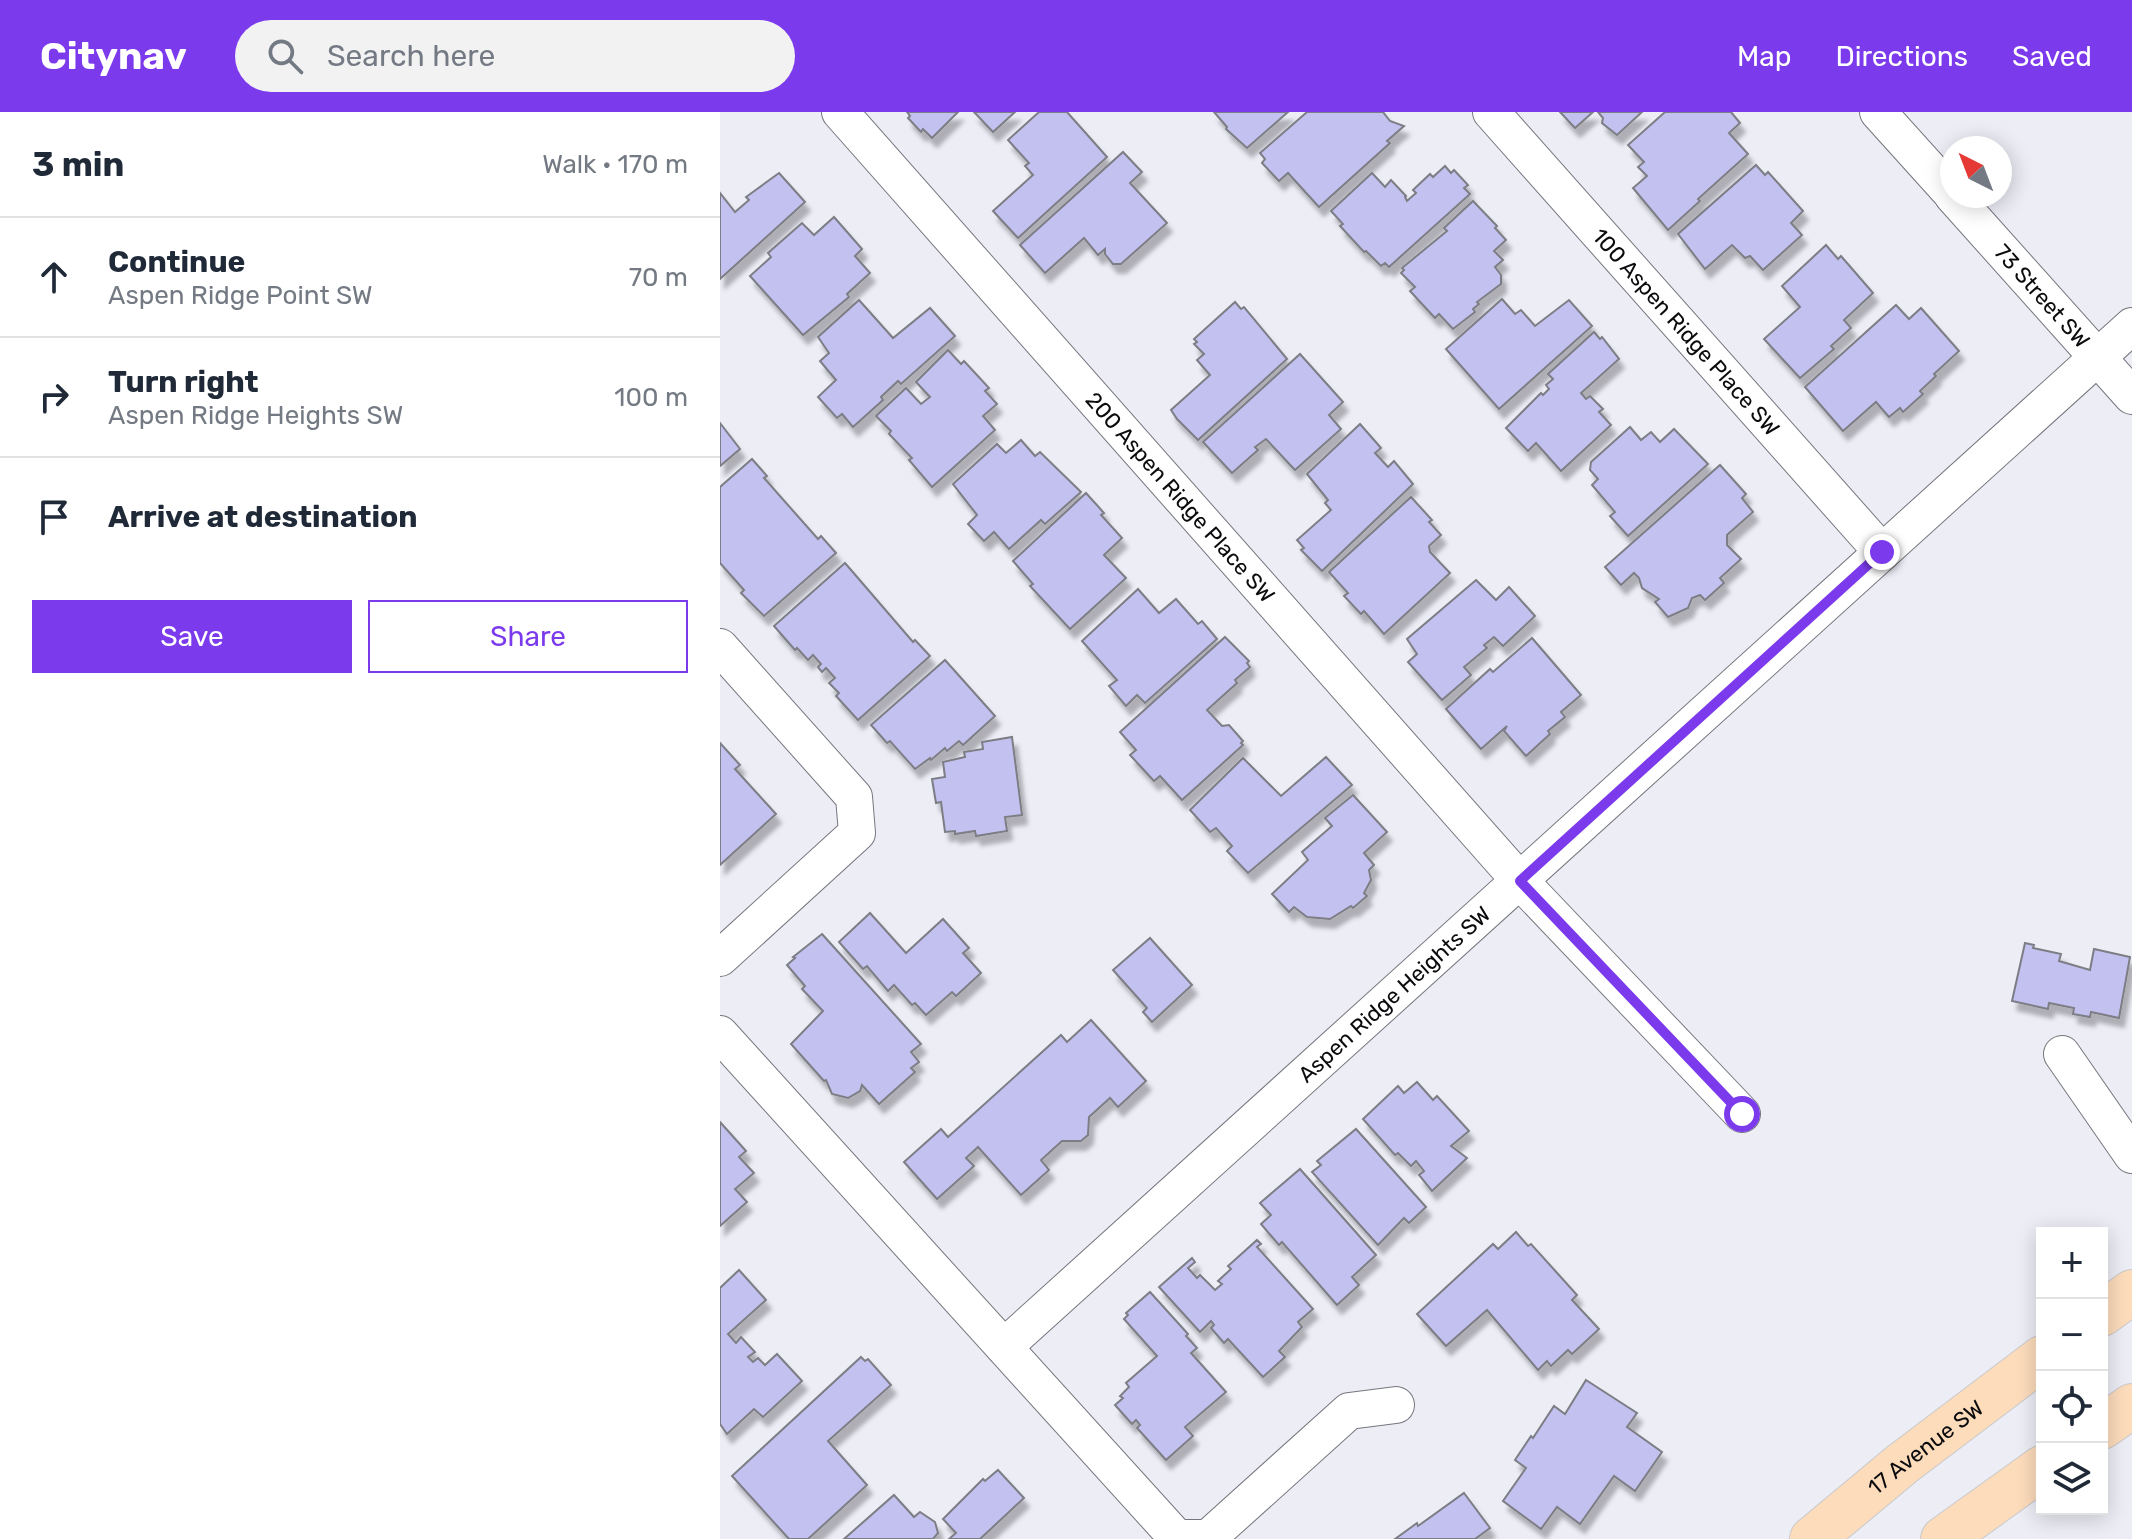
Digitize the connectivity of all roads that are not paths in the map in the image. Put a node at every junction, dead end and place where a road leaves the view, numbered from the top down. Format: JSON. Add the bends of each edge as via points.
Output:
{"nodes":[{"id":1,"x":840,"y":112,"type":"edge"},
{"id":2,"x":1491,"y":112,"type":"edge"},
{"id":3,"x":1878,"y":112,"type":"edge"},
{"id":4,"x":1940,"y":181,"type":"edge"},
{"id":5,"x":1965,"y":208,"type":"edge"},
{"id":6,"x":2132,"y":326,"type":"edge"},
{"id":7,"x":2097,"y":356,"type":"junction"},
{"id":8,"x":2132,"y":396,"type":"edge"},
{"id":9,"x":1882,"y":552,"type":"junction"},
{"id":10,"x":720,"y":647,"type":"edge"},
{"id":11,"x":1520,"y":881,"type":"junction"},
{"id":12,"x":720,"y":958,"type":"edge"},
{"id":13,"x":720,"y":1034,"type":"edge"},
{"id":14,"x":2062,"y":1054,"type":"dead end"},
{"id":15,"x":1742,"y":1114,"type":"dead end"},
{"id":16,"x":2132,"y":1155,"type":"edge"},
{"id":17,"x":2132,"y":1292,"type":"edge"},
{"id":18,"x":2108,"y":1310,"type":"edge"},
{"id":19,"x":1004,"y":1347,"type":"junction"},
{"id":20,"x":2036,"y":1363,"type":"edge"},
{"id":21,"x":1396,"y":1405,"type":"dead end"},
{"id":22,"x":2132,"y":1406,"type":"edge"},
{"id":23,"x":2108,"y":1423,"type":"edge"},
{"id":24,"x":2036,"y":1472,"type":"edge"},
{"id":25,"x":1812,"y":1539,"type":"edge"},
{"id":26,"x":1943,"y":1539,"type":"edge"}],
"edges":[{"from":1,"to":11,"type":"street","name":"200 Aspen Ridge Place SW"},
{"from":2,"to":9,"type":"street","name":"100 Aspen Ridge Place SW"},
{"from":3,"to":4,"type":"street","name":"73 Street SW"},
{"from":5,"to":7,"type":"street","name":"73 Street SW"},
{"from":6,"to":7,"type":"street","name":"Aspen Ridge Heights SW"},
{"from":7,"to":8,"type":"street","name":"73 Street SW"},
{"from":7,"to":9,"type":"street","name":"Aspen Ridge Heights SW"},
{"from":9,"to":11,"type":"street","name":"Aspen Ridge Heights SW"},
{"from":10,"to":12,"type":"street","via":[[854,797],[857,833]]},
{"from":11,"to":15,"type":"street","name":"200 Aspen Ridge Place SW"},
{"from":11,"to":19,"type":"street","name":"Aspen Ridge Heights SW"},
{"from":13,"to":19,"type":"street"},
{"from":14,"to":16,"type":"street"},
{"from":17,"to":18,"type":"main road"},
{"from":19,"to":21,"type":"street","via":[[1177,1538],[1208,1538],[1349,1411]]},
{"from":20,"to":25,"type":"main road","name":"17 Avenue SW"},
{"from":22,"to":23,"type":"main road"},
{"from":24,"to":26,"type":"main road"}]}
